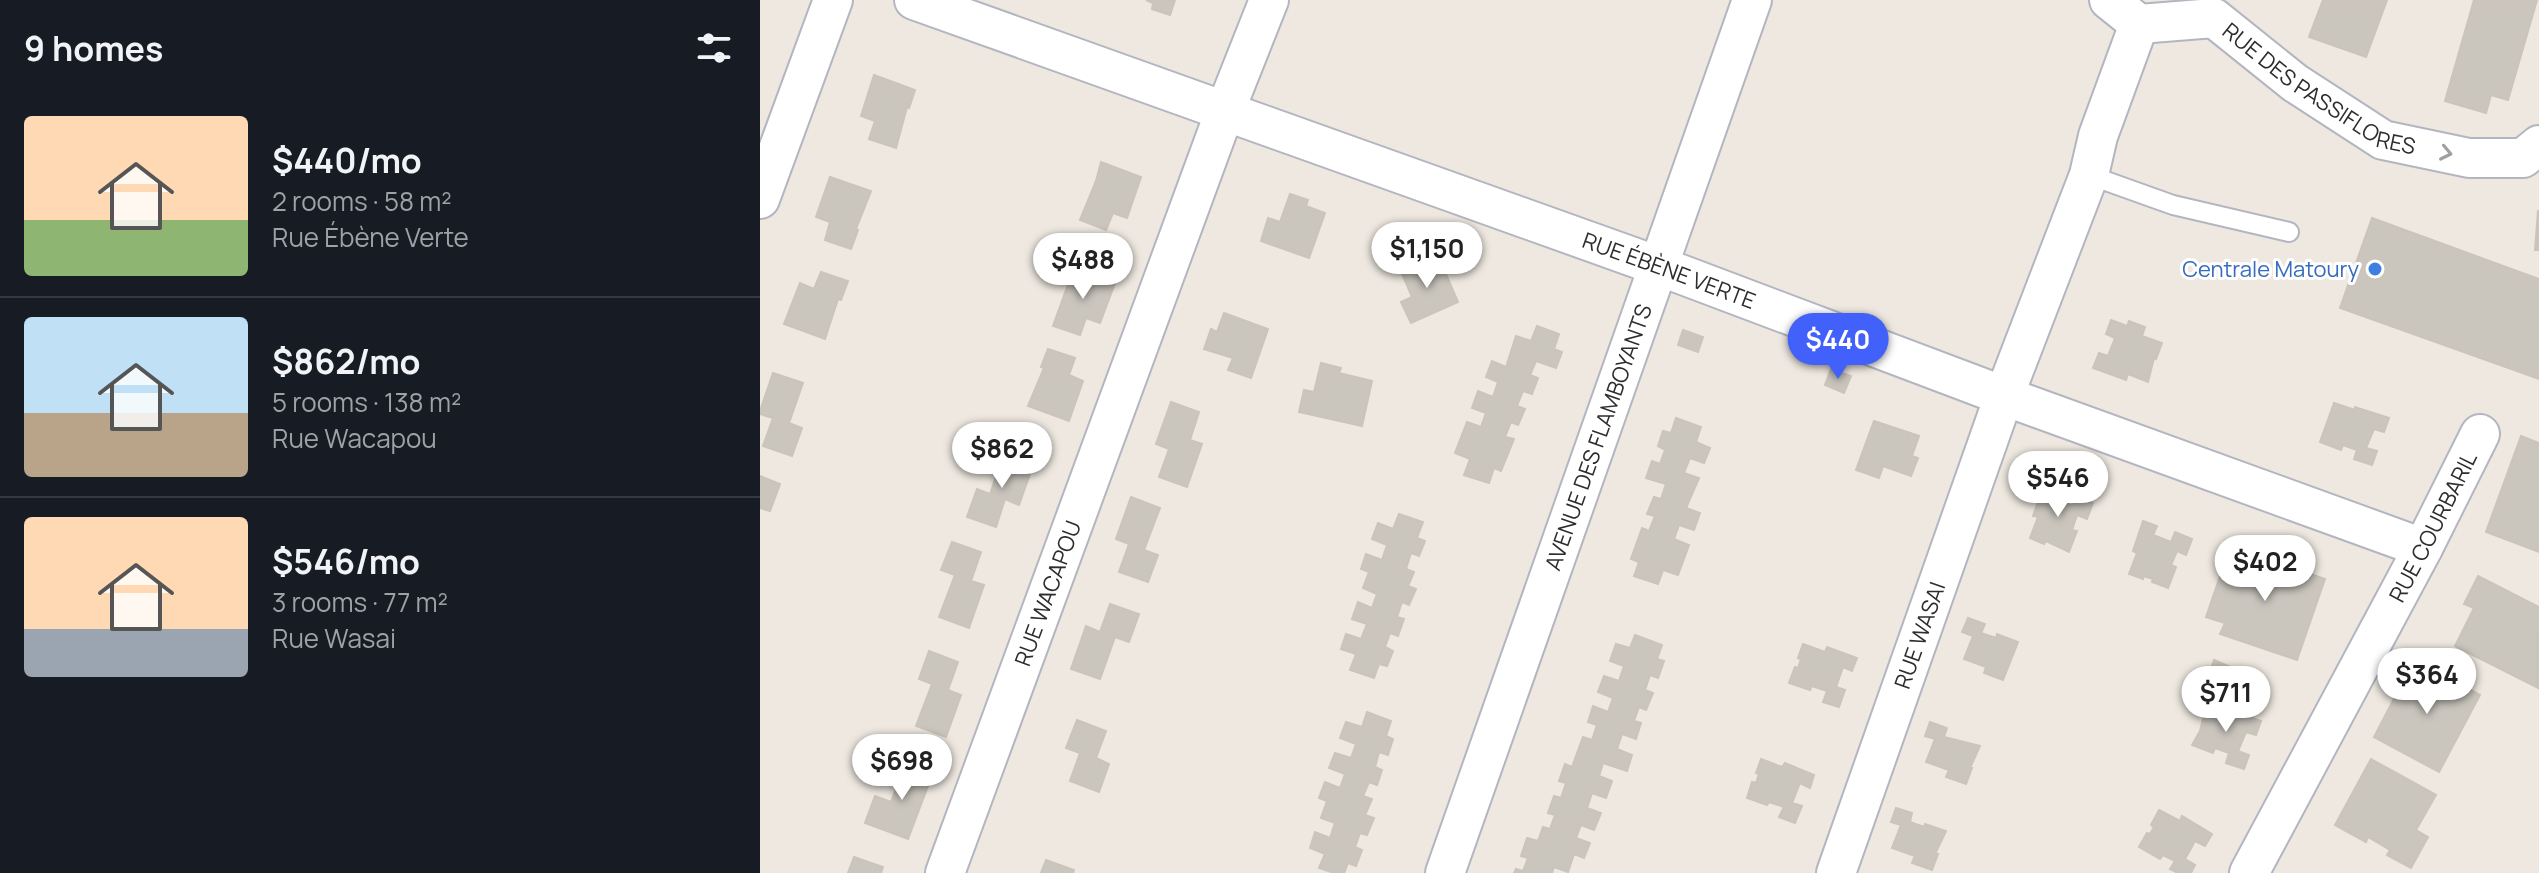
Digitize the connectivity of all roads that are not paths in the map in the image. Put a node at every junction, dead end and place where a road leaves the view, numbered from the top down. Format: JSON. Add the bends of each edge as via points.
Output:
{"nodes":[{"id":1,"x":833,"y":0,"type":"edge"},
{"id":2,"x":914,"y":0,"type":"edge"},
{"id":3,"x":1269,"y":0,"type":"edge"},
{"id":4,"x":1752,"y":0,"type":"edge"},
{"id":5,"x":2109,"y":0,"type":"edge"},
{"id":6,"x":2221,"y":9,"type":"edge"},
{"id":7,"x":2139,"y":24,"type":"junction"},
{"id":8,"x":1225,"y":111,"type":"junction"},
{"id":9,"x":2539,"y":145,"type":"edge"},
{"id":10,"x":2089,"y":175,"type":"junction"},
{"id":11,"x":760,"y":199,"type":"edge"},
{"id":12,"x":2289,"y":232,"type":"dead end"},
{"id":13,"x":1657,"y":268,"type":"junction"},
{"id":14,"x":2004,"y":396,"type":"junction"},
{"id":15,"x":2480,"y":434,"type":"dead end"},
{"id":16,"x":2423,"y":548,"type":"junction"},
{"id":17,"x":945,"y":873,"type":"edge"},
{"id":18,"x":1445,"y":873,"type":"edge"},
{"id":19,"x":1836,"y":873,"type":"edge"},
{"id":20,"x":2249,"y":873,"type":"edge"}],
"edges":[{"from":1,"to":11,"type":"street"},
{"from":2,"to":8,"type":"street","name":"RUE ÉBÈNE VERTE"},
{"from":3,"to":8,"type":"street","name":"RUE WACAPOU"},
{"from":4,"to":13,"type":"street","name":"AVENUE DES FLAMBOYANTS"},
{"from":5,"to":7,"type":"street"},
{"from":6,"to":7,"type":"street","name":"RUE DES PASSIFLORES"},
{"from":6,"to":9,"type":"street","name":"RUE DES PASSIFLORES","one_way":true,"via":[[2295,83],[2383,140],[2469,158],[2523,158]]},
{"from":7,"to":10,"type":"street","name":"RUE WASAI"},
{"from":8,"to":13,"type":"street","name":"RUE ÉBÈNE VERTE"},
{"from":8,"to":17,"type":"street","name":"RUE WACAPOU"},
{"from":10,"to":12,"type":"lane","via":[[2173,205]]},
{"from":10,"to":14,"type":"street","name":"RUE WASAI"},
{"from":13,"to":14,"type":"street","name":"RUE ÉBÈNE VERTE"},
{"from":13,"to":18,"type":"street","name":"AVENUE DES FLAMBOYANTS"},
{"from":14,"to":16,"type":"street","name":"RUE ÉBÈNE VERTE"},
{"from":14,"to":19,"type":"street","name":"RUE WASAI"},
{"from":15,"to":16,"type":"street","name":"RUE COURBARIL"},
{"from":16,"to":20,"type":"street","name":"RUE COURBARIL"}]}
